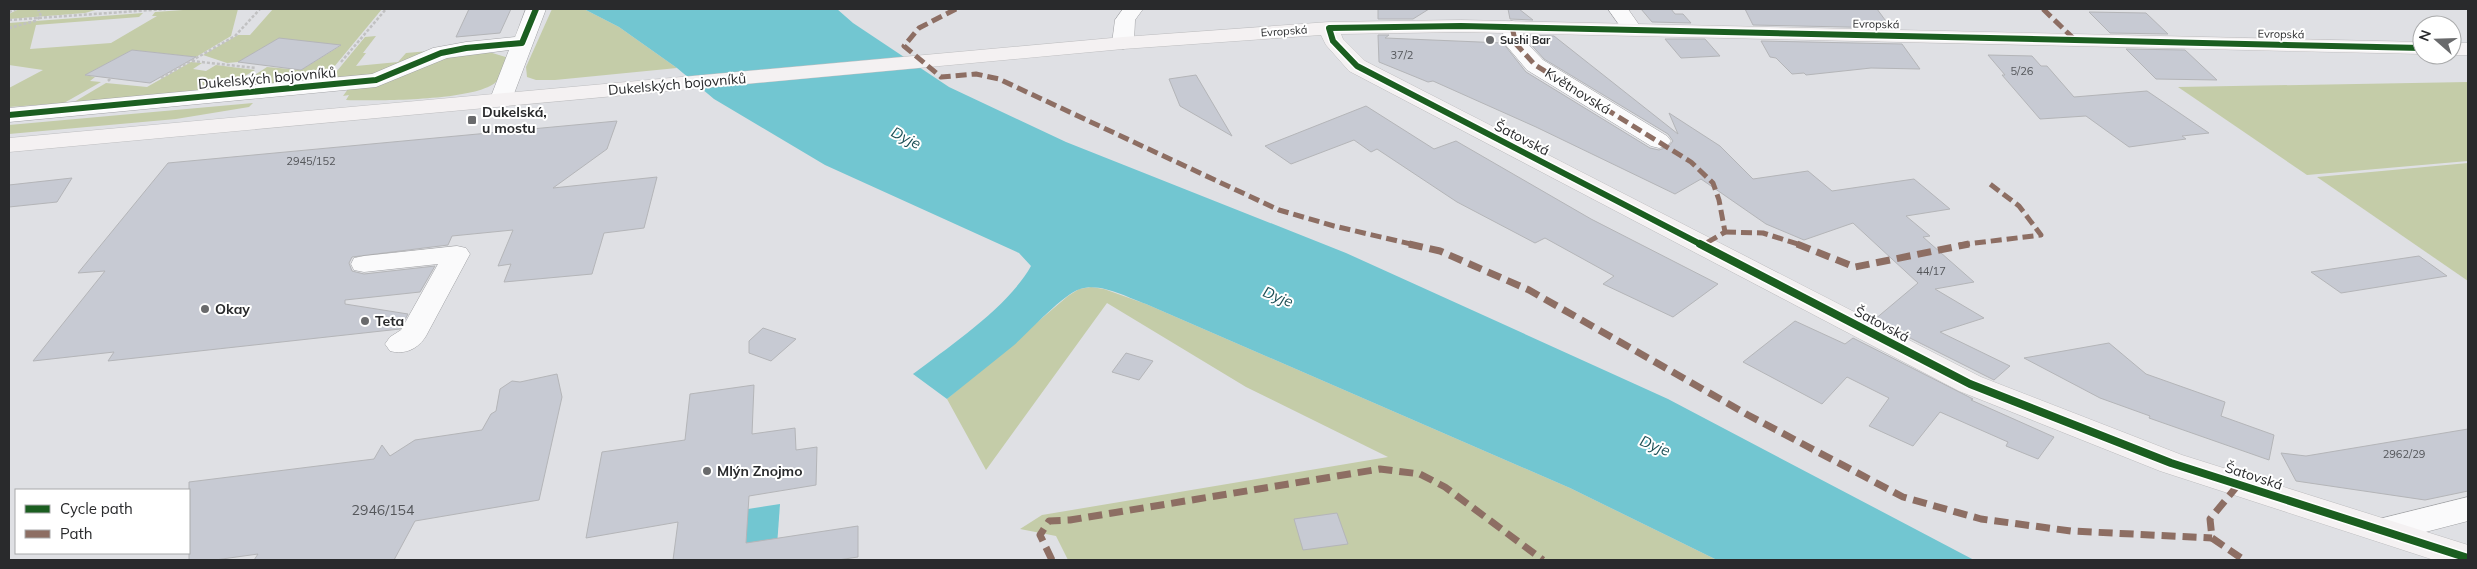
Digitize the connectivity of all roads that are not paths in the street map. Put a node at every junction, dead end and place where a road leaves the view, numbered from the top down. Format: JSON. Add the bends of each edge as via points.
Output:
{"nodes":[{"id":1,"x":536,"y":9,"type":"edge"},
{"id":2,"x":1133,"y":9,"type":"edge"},
{"id":3,"x":1618,"y":9,"type":"edge"},
{"id":4,"x":1512,"y":27,"type":"junction"},
{"id":5,"x":1329,"y":28,"type":"junction"},
{"id":6,"x":1632,"y":29,"type":"junction"},
{"id":7,"x":522,"y":43,"type":"junction"},
{"id":8,"x":1123,"y":43,"type":"junction"},
{"id":9,"x":2412,"y":48,"type":"edge"},
{"id":10,"x":927,"y":62,"type":"joint"},
{"id":11,"x":501,"y":100,"type":"junction"},
{"id":12,"x":9,"y":115,"type":"edge"},
{"id":13,"x":1659,"y":141,"type":"dead end"},
{"id":14,"x":9,"y":145,"type":"edge"},
{"id":15,"x":364,"y":264,"type":"dead end"},
{"id":16,"x":400,"y":344,"type":"dead end"},
{"id":17,"x":2468,"y":509,"type":"edge"},
{"id":18,"x":2383,"y":530,"type":"junction"},
{"id":19,"x":2468,"y":558,"type":"edge"}],
"edges":[{"from":1,"to":7,"type":"street"},
{"from":2,"to":8,"type":"street","via":[[1125,20]]},
{"from":3,"to":6,"type":"street"},
{"from":4,"to":5,"type":"main road","name":"Evropská"},
{"from":4,"to":6,"type":"main road","name":"Evropská"},
{"from":4,"to":13,"type":"street","name":"Květnovská","via":[[1516,44],[1535,65]]},
{"from":5,"to":8,"type":"main road","name":"Evropská"},
{"from":5,"to":18,"type":"main road","name":"Šatovská","via":[[1333,41],[1357,66],[1970,384],[2163,460]]},
{"from":6,"to":9,"type":"main road","name":"Evropská"},
{"from":7,"to":11,"type":"street"},
{"from":7,"to":12,"type":"street","name":"Dukelských bojovníků","via":[[441,53],[376,80]]},
{"from":8,"to":10,"type":"main road","name":"Evropská"},
{"from":10,"to":11,"type":"main road","name":"Dukelských bojovníků"},
{"from":11,"to":14,"type":"main road","name":"Dukelských bojovníků"},
{"from":15,"to":16,"type":"street","via":[[457,254],[412,336]]},
{"from":17,"to":18,"type":"street"},
{"from":18,"to":19,"type":"main road","name":"Šatovská"}]}
